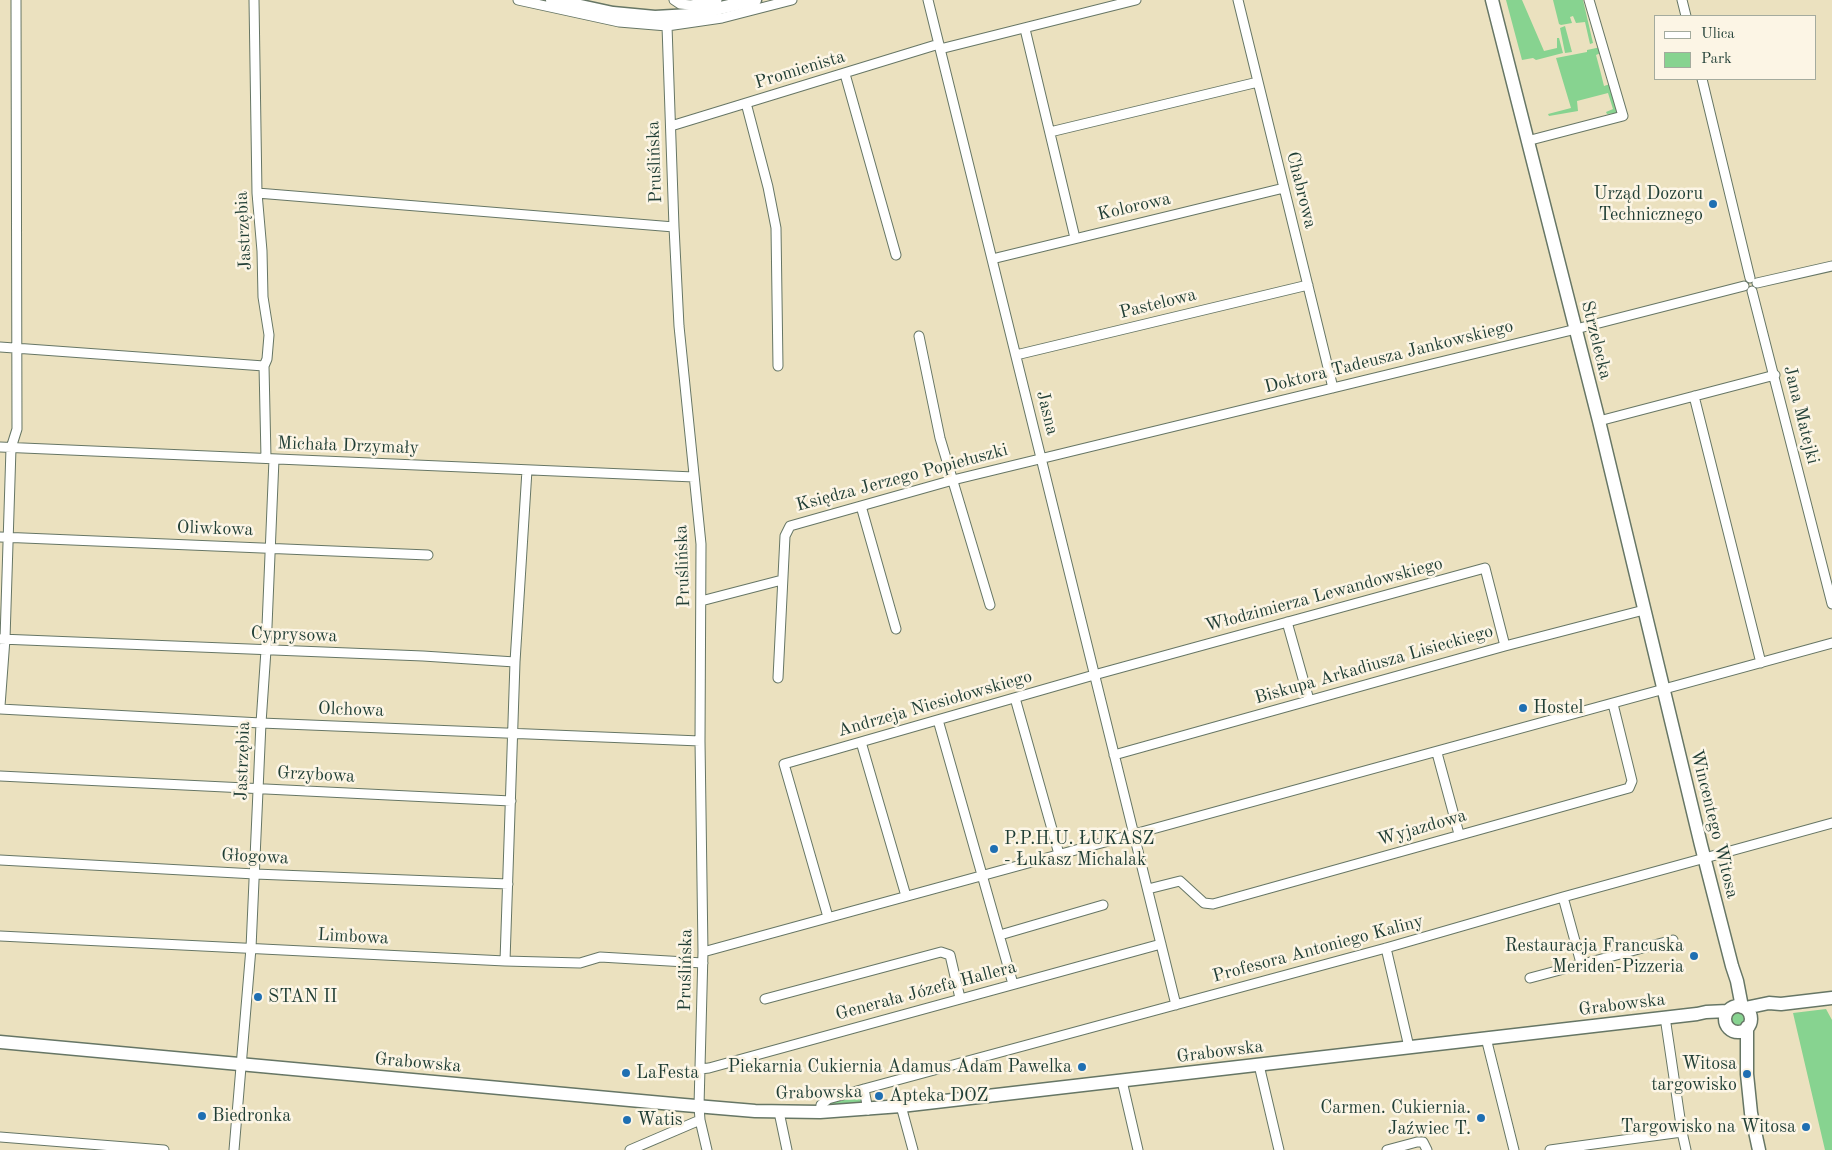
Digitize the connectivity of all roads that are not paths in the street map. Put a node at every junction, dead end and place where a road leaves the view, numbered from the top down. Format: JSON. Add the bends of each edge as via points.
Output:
{"nodes":[{"id":1,"x":16,"y":0,"type":"edge"},
{"id":2,"x":254,"y":0,"type":"edge"},
{"id":3,"x":518,"y":0,"type":"edge"},
{"id":4,"x":552,"y":0,"type":"edge"},
{"id":5,"x":674,"y":0,"type":"edge"},
{"id":6,"x":717,"y":0,"type":"edge"},
{"id":7,"x":755,"y":0,"type":"edge"},
{"id":8,"x":792,"y":0,"type":"edge"},
{"id":9,"x":928,"y":0,"type":"edge"},
{"id":10,"x":1136,"y":0,"type":"edge"},
{"id":11,"x":1238,"y":0,"type":"edge"},
{"id":12,"x":1492,"y":0,"type":"edge"},
{"id":13,"x":1589,"y":0,"type":"edge"},
{"id":14,"x":1682,"y":0,"type":"edge"},
{"id":15,"x":1686,"y":15,"type":"edge"},
{"id":16,"x":670,"y":21,"type":"junction"},
{"id":17,"x":1024,"y":28,"type":"junction"},
{"id":18,"x":940,"y":46,"type":"junction"},
{"id":19,"x":845,"y":74,"type":"junction"},
{"id":20,"x":1702,"y":80,"type":"edge"},
{"id":21,"x":1258,"y":82,"type":"junction"},
{"id":22,"x":746,"y":103,"type":"junction"},
{"id":23,"x":671,"y":126,"type":"junction"},
{"id":24,"x":1050,"y":132,"type":"junction"},
{"id":25,"x":1527,"y":141,"type":"junction"},
{"id":26,"x":1284,"y":188,"type":"junction"},
{"id":27,"x":257,"y":193,"type":"junction"},
{"id":28,"x":674,"y":227,"type":"junction"},
{"id":29,"x":1075,"y":238,"type":"junction"},
{"id":30,"x":896,"y":255,"type":"dead end"},
{"id":31,"x":992,"y":259,"type":"junction"},
{"id":32,"x":1832,"y":266,"type":"edge"},
{"id":33,"x":1753,"y":284,"type":"junction"},
{"id":34,"x":1308,"y":285,"type":"junction"},
{"id":35,"x":1575,"y":329,"type":"junction"},
{"id":36,"x":919,"y":336,"type":"dead end"},
{"id":37,"x":0,"y":347,"type":"edge"},
{"id":38,"x":16,"y":348,"type":"junction"},
{"id":39,"x":1016,"y":355,"type":"junction"},
{"id":40,"x":264,"y":366,"type":"junction"},
{"id":41,"x":778,"y":366,"type":"dead end"},
{"id":42,"x":1774,"y":375,"type":"junction"},
{"id":43,"x":1333,"y":388,"type":"junction"},
{"id":44,"x":1694,"y":396,"type":"junction"},
{"id":45,"x":1599,"y":421,"type":"junction"},
{"id":46,"x":0,"y":447,"type":"edge"},
{"id":47,"x":12,"y":448,"type":"junction"},
{"id":48,"x":1042,"y":458,"type":"junction"},
{"id":49,"x":270,"y":459,"type":"junction"},
{"id":50,"x":527,"y":470,"type":"junction"},
{"id":51,"x":694,"y":477,"type":"junction"},
{"id":52,"x":953,"y":480,"type":"junction"},
{"id":53,"x":861,"y":506,"type":"junction"},
{"id":54,"x":4,"y":537,"type":"edge"},
{"id":55,"x":270,"y":547,"type":"junction"},
{"id":56,"x":428,"y":555,"type":"dead end"},
{"id":57,"x":782,"y":580,"type":"junction"},
{"id":58,"x":701,"y":601,"type":"junction"},
{"id":59,"x":1832,"y":604,"type":"edge"},
{"id":60,"x":990,"y":605,"type":"dead end"},
{"id":61,"x":1644,"y":610,"type":"junction"},
{"id":62,"x":1287,"y":622,"type":"junction"},
{"id":63,"x":896,"y":629,"type":"dead end"},
{"id":64,"x":3,"y":639,"type":"edge"},
{"id":65,"x":1832,"y":643,"type":"edge"},
{"id":66,"x":1505,"y":646,"type":"junction"},
{"id":67,"x":266,"y":650,"type":"junction"},
{"id":68,"x":515,"y":662,"type":"junction"},
{"id":69,"x":1761,"y":663,"type":"junction"},
{"id":70,"x":1094,"y":675,"type":"junction"},
{"id":71,"x":778,"y":678,"type":"dead end"},
{"id":72,"x":1664,"y":690,"type":"junction"},
{"id":73,"x":1015,"y":698,"type":"junction"},
{"id":74,"x":1310,"y":700,"type":"junction"},
{"id":75,"x":1613,"y":704,"type":"junction"},
{"id":76,"x":0,"y":707,"type":"edge"},
{"id":77,"x":938,"y":720,"type":"junction"},
{"id":78,"x":261,"y":723,"type":"junction"},
{"id":79,"x":513,"y":733,"type":"junction"},
{"id":80,"x":700,"y":741,"type":"junction"},
{"id":81,"x":861,"y":742,"type":"junction"},
{"id":82,"x":1437,"y":752,"type":"junction"},
{"id":83,"x":1114,"y":755,"type":"junction"},
{"id":84,"x":0,"y":776,"type":"edge"},
{"id":85,"x":258,"y":788,"type":"junction"},
{"id":86,"x":511,"y":801,"type":"junction"},
{"id":87,"x":1832,"y":823,"type":"edge"},
{"id":88,"x":1459,"y":834,"type":"junction"},
{"id":89,"x":1134,"y":835,"type":"junction"},
{"id":90,"x":1059,"y":854,"type":"junction"},
{"id":91,"x":1704,"y":857,"type":"junction"},
{"id":92,"x":0,"y":860,"type":"edge"},
{"id":93,"x":255,"y":874,"type":"junction"},
{"id":94,"x":983,"y":875,"type":"junction"},
{"id":95,"x":508,"y":884,"type":"junction"},
{"id":96,"x":1148,"y":889,"type":"junction"},
{"id":97,"x":906,"y":896,"type":"junction"},
{"id":98,"x":1563,"y":897,"type":"junction"},
{"id":99,"x":1104,"y":905,"type":"dead end"},
{"id":100,"x":828,"y":917,"type":"junction"},
{"id":101,"x":1000,"y":935,"type":"junction"},
{"id":102,"x":0,"y":936,"type":"edge"},
{"id":103,"x":1673,"y":940,"type":"dead end"},
{"id":104,"x":1161,"y":944,"type":"junction"},
{"id":105,"x":251,"y":948,"type":"junction"},
{"id":106,"x":1386,"y":948,"type":"junction"},
{"id":107,"x":703,"y":952,"type":"junction"},
{"id":108,"x":505,"y":962,"type":"junction"},
{"id":109,"x":703,"y":963,"type":"junction"},
{"id":110,"x":1581,"y":963,"type":"junction"},
{"id":111,"x":1530,"y":978,"type":"dead end"},
{"id":112,"x":1013,"y":984,"type":"junction"},
{"id":113,"x":960,"y":998,"type":"junction"},
{"id":114,"x":1832,"y":998,"type":"edge"},
{"id":115,"x":765,"y":999,"type":"dead end"},
{"id":116,"x":1176,"y":1005,"type":"junction"},
{"id":117,"x":1738,"y":1016,"type":"junction"},
{"id":118,"x":1665,"y":1018,"type":"junction"},
{"id":119,"x":1486,"y":1038,"type":"junction"},
{"id":120,"x":0,"y":1042,"type":"edge"},
{"id":121,"x":1410,"y":1047,"type":"junction"},
{"id":122,"x":242,"y":1064,"type":"junction"},
{"id":123,"x":1259,"y":1065,"type":"junction"},
{"id":124,"x":700,"y":1069,"type":"junction"},
{"id":125,"x":1122,"y":1081,"type":"junction"},
{"id":126,"x":864,"y":1089,"type":"junction"},
{"id":127,"x":699,"y":1106,"type":"junction"},
{"id":128,"x":901,"y":1106,"type":"junction"},
{"id":129,"x":868,"y":1110,"type":"junction"},
{"id":130,"x":779,"y":1112,"type":"junction"},
{"id":131,"x":820,"y":1112,"type":"junction"},
{"id":132,"x":700,"y":1120,"type":"junction"},
{"id":133,"x":1682,"y":1132,"type":"junction"},
{"id":134,"x":0,"y":1137,"type":"edge"},
{"id":135,"x":96,"y":1147,"type":"edge"},
{"id":136,"x":164,"y":1150,"type":"edge"},
{"id":137,"x":234,"y":1150,"type":"edge"},
{"id":138,"x":630,"y":1150,"type":"edge"},
{"id":139,"x":707,"y":1150,"type":"edge"},
{"id":140,"x":787,"y":1150,"type":"edge"},
{"id":141,"x":913,"y":1150,"type":"edge"},
{"id":142,"x":1138,"y":1150,"type":"edge"},
{"id":143,"x":1279,"y":1150,"type":"edge"},
{"id":144,"x":1387,"y":1150,"type":"edge"},
{"id":145,"x":1427,"y":1150,"type":"edge"},
{"id":146,"x":1514,"y":1150,"type":"edge"},
{"id":147,"x":1550,"y":1150,"type":"edge"},
{"id":148,"x":1686,"y":1150,"type":"edge"},
{"id":149,"x":1759,"y":1150,"type":"edge"}],
"edges":[{"from":1,"to":38,"type":"street"},
{"from":2,"to":27,"type":"street","name":"Jastrzębia"},
{"from":3,"to":16,"type":"street","via":[[612,21]]},
{"from":4,"to":16,"type":"street"},
{"from":5,"to":6,"type":"street","via":[[691,5]]},
{"from":7,"to":16,"type":"street"},
{"from":8,"to":16,"type":"street","via":[[722,18]]},
{"from":9,"to":18,"type":"street","name":"Jasna"},
{"from":10,"to":17,"type":"street","name":"Promienista"},
{"from":11,"to":21,"type":"street","name":"Chabrowa"},
{"from":12,"to":25,"type":"street","name":"Strzelecka"},
{"from":13,"to":25,"type":"street","via":[[1623,116]]},
{"from":14,"to":15,"type":"street"},
{"from":16,"to":23,"type":"street","name":"Pruślińska"},
{"from":17,"to":18,"type":"street","name":"Promienista"},
{"from":17,"to":24,"type":"street"},
{"from":18,"to":19,"type":"street","name":"Promienista"},
{"from":18,"to":31,"type":"street","name":"Jasna"},
{"from":19,"to":22,"type":"street","name":"Promienista"},
{"from":19,"to":30,"type":"street"},
{"from":20,"to":33,"type":"street","name":"Jana Matejki"},
{"from":21,"to":24,"type":"street"},
{"from":21,"to":26,"type":"street","name":"Chabrowa"},
{"from":22,"to":23,"type":"street","name":"Promienista"},
{"from":22,"to":41,"type":"street","via":[[776,228]]},
{"from":23,"to":28,"type":"street","name":"Pruślińska"},
{"from":24,"to":29,"type":"street"},
{"from":25,"to":35,"type":"street","name":"Strzelecka"},
{"from":26,"to":29,"type":"street","name":"Kolorowa"},
{"from":26,"to":34,"type":"street","name":"Chabrowa"},
{"from":27,"to":28,"type":"street"},
{"from":27,"to":40,"type":"street","name":"Jastrzębia","via":[[263,297],[269,335],[268,359]]},
{"from":28,"to":51,"type":"street","name":"Pruślińska","via":[[682,372]]},
{"from":29,"to":31,"type":"street","name":"Kolorowa"},
{"from":31,"to":39,"type":"street","name":"Jasna"},
{"from":32,"to":33,"type":"street"},
{"from":33,"to":35,"type":"street","name":"Doktora Tadeusza Jankowskiego","via":[[1745,280],[1744,286]]},
{"from":33,"to":42,"type":"street","name":"Jana Matejki"},
{"from":34,"to":39,"type":"street","name":"Pastelowa"},
{"from":34,"to":43,"type":"street","name":"Chabrowa"},
{"from":35,"to":43,"type":"street","name":"Doktora Tadeusza Jankowskiego"},
{"from":35,"to":45,"type":"street","name":"Strzelecka"},
{"from":36,"to":52,"type":"street","via":[[934,415]]},
{"from":37,"to":38,"type":"street"},
{"from":38,"to":40,"type":"street"},
{"from":38,"to":47,"type":"street","via":[[17,429]]},
{"from":39,"to":48,"type":"street","name":"Jasna"},
{"from":40,"to":49,"type":"street","name":"Jastrzębia"},
{"from":42,"to":44,"type":"street"},
{"from":42,"to":59,"type":"street","name":"Jana Matejki"},
{"from":43,"to":48,"type":"street","name":"Doktora Tadeusza Jankowskiego"},
{"from":44,"to":45,"type":"street"},
{"from":44,"to":69,"type":"street"},
{"from":45,"to":61,"type":"street","name":"Strzelecka"},
{"from":46,"to":47,"type":"street","name":"Michała Drzymały"},
{"from":47,"to":49,"type":"street","name":"Michała Drzymały"},
{"from":47,"to":54,"type":"street"},
{"from":48,"to":52,"type":"street","name":"Księdza Jerzego Popiełuszki"},
{"from":48,"to":70,"type":"street","name":"Jasna"},
{"from":49,"to":50,"type":"street","name":"Michała Drzymały"},
{"from":49,"to":55,"type":"street","name":"Jastrzębia"},
{"from":50,"to":51,"type":"street","name":"Michała Drzymały"},
{"from":50,"to":68,"type":"street"},
{"from":51,"to":58,"type":"street","name":"Pruślińska","via":[[701,544]]},
{"from":52,"to":53,"type":"street","name":"Księdza Jerzego Popiełuszki"},
{"from":52,"to":60,"type":"street"},
{"from":53,"to":57,"type":"street","name":"Księdza Jerzego Popiełuszki","via":[[790,526],[785,536]]},
{"from":53,"to":63,"type":"street"},
{"from":54,"to":55,"type":"street","name":"Oliwkowa"},
{"from":54,"to":64,"type":"street"},
{"from":55,"to":56,"type":"street","name":"Oliwkowa"},
{"from":55,"to":67,"type":"street","name":"Jastrzębia"},
{"from":57,"to":58,"type":"street"},
{"from":57,"to":71,"type":"street"},
{"from":58,"to":80,"type":"street","name":"Pruślińska"},
{"from":61,"to":66,"type":"street","name":"Biskupa Arkadiusza Lisieckiego"},
{"from":61,"to":72,"type":"street","name":"Strzelecka"},
{"from":62,"to":66,"type":"street","name":"Włodzimierza Lewandowskiego","via":[[1485,568]]},
{"from":62,"to":70,"type":"street","name":"Włodzimierza Lewandowskiego"},
{"from":62,"to":74,"type":"street"},
{"from":64,"to":67,"type":"street","name":"Cyprysowa"},
{"from":64,"to":76,"type":"street"},
{"from":65,"to":69,"type":"street"},
{"from":66,"to":74,"type":"street","name":"Biskupa Arkadiusza Lisieckiego"},
{"from":67,"to":68,"type":"street","name":"Cyprysowa"},
{"from":67,"to":78,"type":"street","name":"Jastrzębia"},
{"from":68,"to":79,"type":"street"},
{"from":69,"to":72,"type":"street"},
{"from":70,"to":73,"type":"street","name":"Andrzeja Niesiołowskiego"},
{"from":70,"to":83,"type":"street","name":"Jasna"},
{"from":72,"to":75,"type":"street"},
{"from":72,"to":91,"type":"street","name":"Wincentego Witosa"},
{"from":73,"to":77,"type":"street","name":"Andrzeja Niesiołowskiego"},
{"from":73,"to":90,"type":"street"},
{"from":74,"to":83,"type":"street","name":"Biskupa Arkadiusza Lisieckiego"},
{"from":75,"to":82,"type":"street"},
{"from":75,"to":88,"type":"street","name":"Wyjazdowa","via":[[1632,781],[1629,788]]},
{"from":76,"to":78,"type":"street","name":"Olchowa"},
{"from":77,"to":81,"type":"street","name":"Andrzeja Niesiołowskiego"},
{"from":77,"to":94,"type":"street"},
{"from":78,"to":79,"type":"street","name":"Olchowa"},
{"from":78,"to":85,"type":"street","name":"Jastrzębia"},
{"from":79,"to":80,"type":"street","name":"Olchowa"},
{"from":79,"to":86,"type":"street"},
{"from":80,"to":107,"type":"street","name":"Pruślińska"},
{"from":81,"to":97,"type":"street"},
{"from":81,"to":100,"type":"street","name":"Andrzeja Niesiołowskiego","via":[[784,764]]},
{"from":82,"to":88,"type":"street"},
{"from":82,"to":89,"type":"street"},
{"from":83,"to":89,"type":"street","name":"Jasna"},
{"from":84,"to":85,"type":"street","name":"Grzybowa"},
{"from":85,"to":86,"type":"street","name":"Grzybowa"},
{"from":85,"to":93,"type":"street","name":"Jastrzębia"},
{"from":86,"to":95,"type":"street"},
{"from":87,"to":91,"type":"street","name":"Profesora Antoniego Kaliny"},
{"from":88,"to":96,"type":"street","name":"Wyjazdowa","via":[[1213,904],[1204,903],[1180,881]]},
{"from":89,"to":90,"type":"street"},
{"from":89,"to":96,"type":"street","name":"Jasna"},
{"from":90,"to":94,"type":"street"},
{"from":91,"to":98,"type":"street","name":"Profesora Antoniego Kaliny"},
{"from":91,"to":117,"type":"street","name":"Wincentego Witosa","via":[[1737,981]]},
{"from":92,"to":93,"type":"street","name":"Głogowa"},
{"from":93,"to":95,"type":"street","name":"Głogowa"},
{"from":93,"to":105,"type":"street","name":"Jastrzębia"},
{"from":94,"to":97,"type":"street"},
{"from":94,"to":101,"type":"street"},
{"from":95,"to":108,"type":"street"},
{"from":96,"to":104,"type":"street","name":"Jasna"},
{"from":97,"to":100,"type":"street"},
{"from":98,"to":106,"type":"street","name":"Profesora Antoniego Kaliny"},
{"from":98,"to":110,"type":"street"},
{"from":99,"to":101,"type":"street"},
{"from":100,"to":107,"type":"street"},
{"from":101,"to":112,"type":"street"},
{"from":102,"to":105,"type":"street","name":"Limbowa"},
{"from":103,"to":110,"type":"street"},
{"from":104,"to":112,"type":"street","name":"Generała Józefa Hallera"},
{"from":104,"to":116,"type":"street","name":"Jasna"},
{"from":105,"to":108,"type":"street","name":"Limbowa"},
{"from":105,"to":122,"type":"street","name":"Jastrzębia"},
{"from":106,"to":116,"type":"street","name":"Profesora Antoniego Kaliny"},
{"from":106,"to":121,"type":"street"},
{"from":107,"to":109,"type":"street","name":"Pruślińska"},
{"from":108,"to":109,"type":"street","name":"Limbowa","via":[[580,963],[600,957]]},
{"from":109,"to":124,"type":"street","name":"Pruślińska"},
{"from":110,"to":111,"type":"street"},
{"from":112,"to":113,"type":"street","name":"Generała Józefa Hallera"},
{"from":113,"to":115,"type":"street","via":[[950,955],[941,952]]},
{"from":113,"to":124,"type":"street","name":"Generała Józefa Hallera"},
{"from":114,"to":117,"type":"street","name":"Grabowska","via":[[1769,1003]]},
{"from":116,"to":126,"type":"street","name":"Profesora Antoniego Kaliny"},
{"from":117,"to":118,"type":"street","name":"Grabowska","via":[[1706,1012]]},
{"from":117,"to":149,"type":"street","name":"Wincentego Witosa"},
{"from":118,"to":119,"type":"street","name":"Grabowska"},
{"from":118,"to":133,"type":"street"},
{"from":119,"to":121,"type":"street","name":"Grabowska"},
{"from":119,"to":146,"type":"street"},
{"from":120,"to":122,"type":"street","name":"Grabowska"},
{"from":121,"to":123,"type":"street","name":"Grabowska"},
{"from":122,"to":127,"type":"street","name":"Grabowska"},
{"from":122,"to":137,"type":"street","name":"Jastrzębia"},
{"from":123,"to":125,"type":"street","name":"Grabowska"},
{"from":123,"to":143,"type":"street"},
{"from":124,"to":127,"type":"street","name":"Pruślińska"},
{"from":125,"to":128,"type":"street","name":"Grabowska"},
{"from":125,"to":142,"type":"street"},
{"from":126,"to":129,"type":"street"},
{"from":126,"to":131,"type":"street","name":"Profesora Antoniego Kaliny","via":[[828,1099],[821,1105]]},
{"from":127,"to":130,"type":"street","name":"Grabowska"},
{"from":127,"to":132,"type":"street","name":"Pruślińska"},
{"from":128,"to":129,"type":"street","name":"Grabowska"},
{"from":128,"to":141,"type":"street"},
{"from":129,"to":131,"type":"street","name":"Grabowska"},
{"from":130,"to":131,"type":"street","name":"Grabowska"},
{"from":130,"to":140,"type":"street"},
{"from":132,"to":138,"type":"street"},
{"from":132,"to":139,"type":"street","name":"Pruślińska"},
{"from":133,"to":147,"type":"street"},
{"from":133,"to":148,"type":"street"},
{"from":134,"to":135,"type":"street"},
{"from":135,"to":136,"type":"street"},
{"from":144,"to":145,"type":"street","via":[[1423,1142]]}]}
